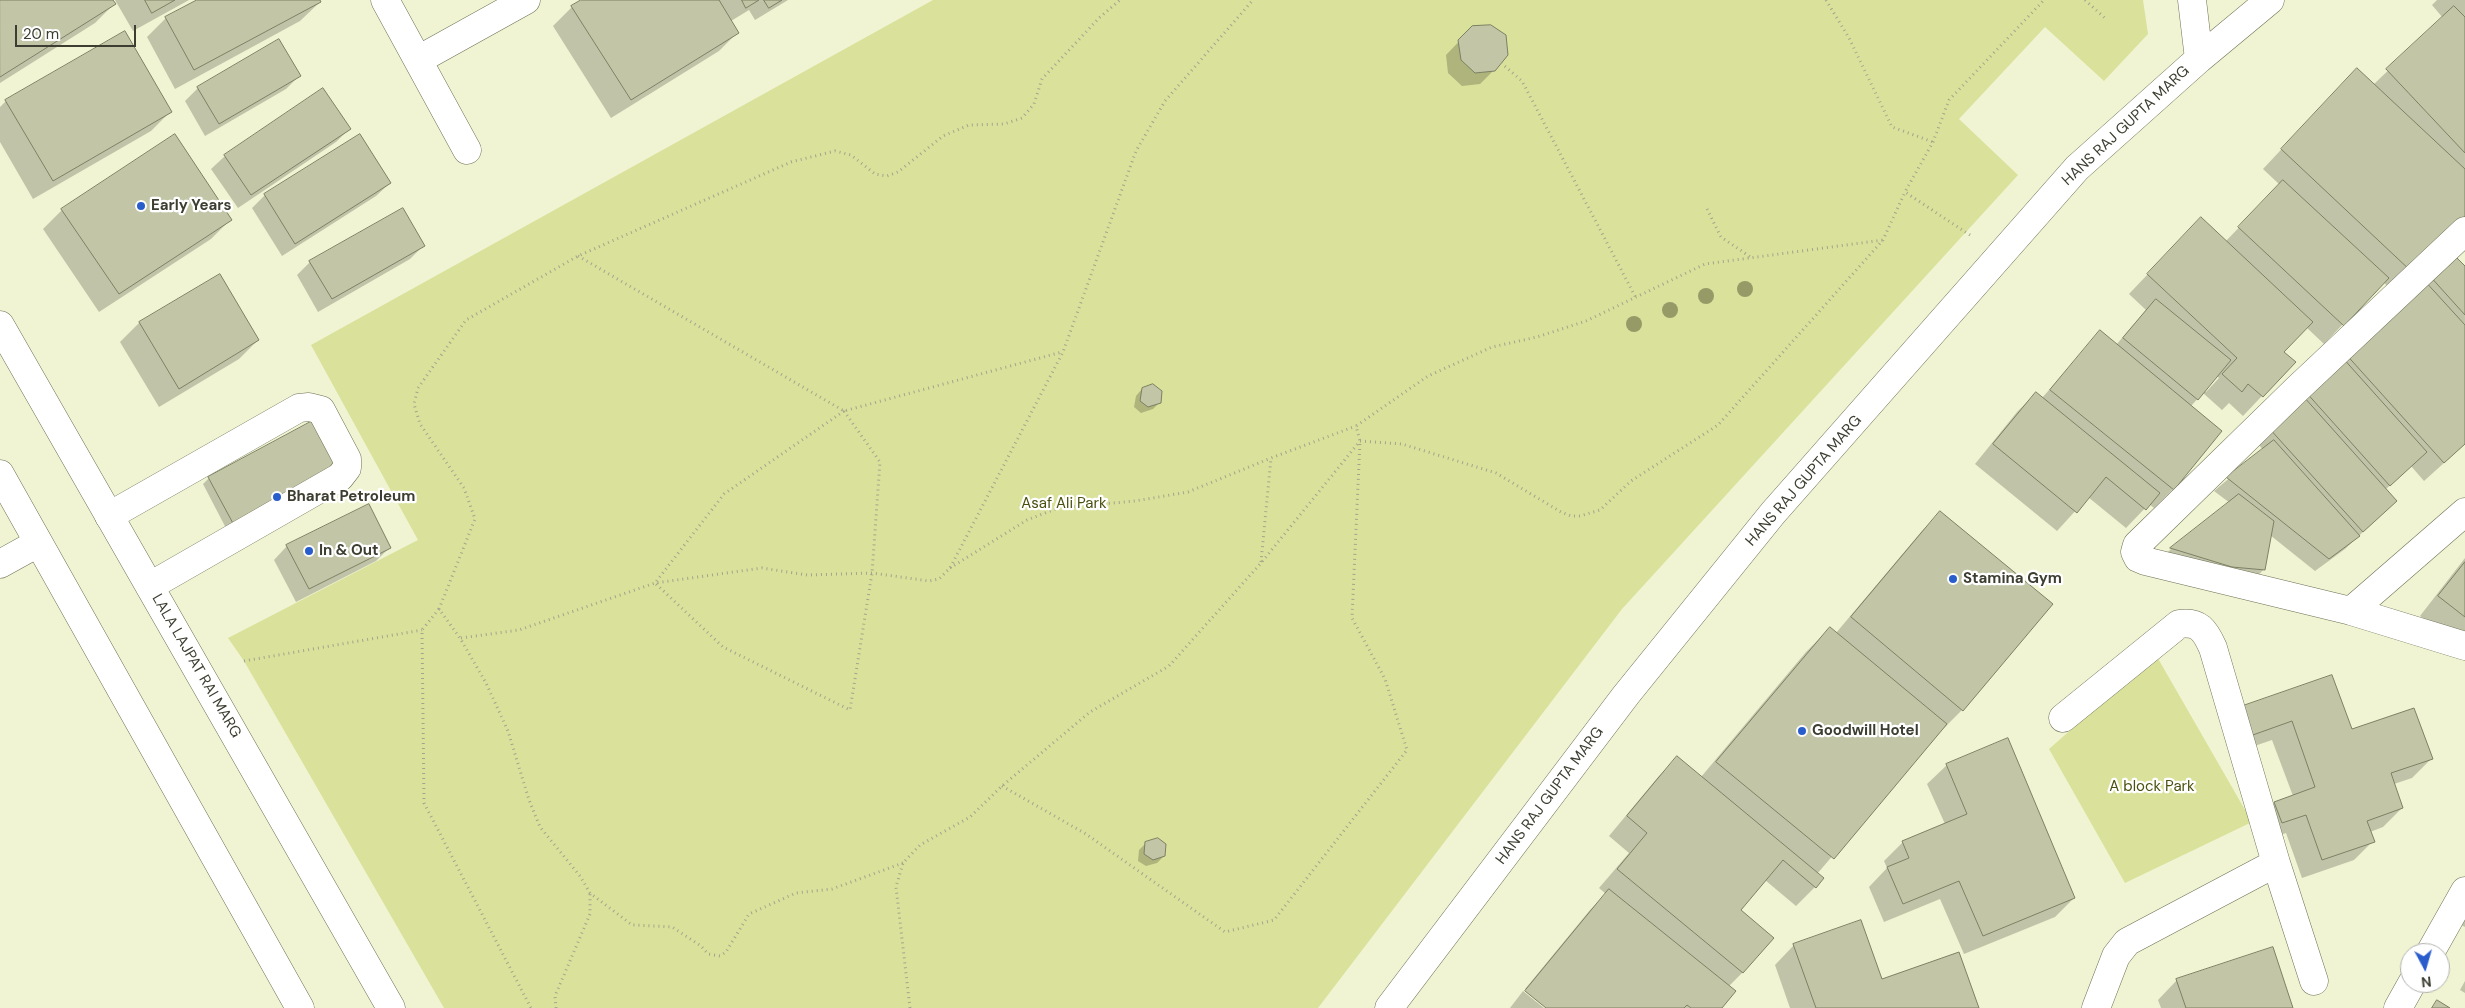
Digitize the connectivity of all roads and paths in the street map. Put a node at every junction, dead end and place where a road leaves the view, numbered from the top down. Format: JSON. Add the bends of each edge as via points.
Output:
{"nodes":[{"id":1,"x":385,"y":0,"type":"edge"},
{"id":2,"x":526,"y":0,"type":"edge"},
{"id":3,"x":1120,"y":0,"type":"edge"},
{"id":4,"x":1253,"y":0,"type":"edge"},
{"id":5,"x":1826,"y":0,"type":"edge"},
{"id":6,"x":2044,"y":0,"type":"edge"},
{"id":7,"x":2084,"y":0,"type":"edge"},
{"id":8,"x":2192,"y":0,"type":"edge"},
{"id":9,"x":2270,"y":0,"type":"edge"},
{"id":10,"x":2106,"y":19,"type":"dead end"},
{"id":11,"x":2199,"y":59,"type":"junction"},
{"id":12,"x":418,"y":60,"type":"junction"},
{"id":13,"x":1501,"y":63,"type":"dead end"},
{"id":14,"x":1933,"y":142,"type":"junction"},
{"id":15,"x":467,"y":150,"type":"dead end"},
{"id":16,"x":1905,"y":192,"type":"junction"},
{"id":17,"x":1707,"y":208,"type":"dead end"},
{"id":18,"x":2465,"y":231,"type":"edge"},
{"id":19,"x":1882,"y":240,"type":"junction"},
{"id":20,"x":2000,"y":255,"type":"junction"},
{"id":21,"x":578,"y":256,"type":"junction"},
{"id":22,"x":1753,"y":258,"type":"junction"},
{"id":23,"x":1636,"y":298,"type":"junction"},
{"id":24,"x":0,"y":325,"type":"edge"},
{"id":25,"x":1063,"y":352,"type":"junction"},
{"id":26,"x":844,"y":412,"type":"junction"},
{"id":27,"x":1356,"y":426,"type":"junction"},
{"id":28,"x":1360,"y":441,"type":"junction"},
{"id":29,"x":1271,"y":458,"type":"junction"},
{"id":30,"x":0,"y":474,"type":"edge"},
{"id":31,"x":2465,"y":512,"type":"edge"},
{"id":32,"x":109,"y":516,"type":"junction"},
{"id":33,"x":38,"y":542,"type":"junction"},
{"id":34,"x":1261,"y":563,"type":"junction"},
{"id":35,"x":0,"y":564,"type":"edge"},
{"id":36,"x":950,"y":568,"type":"junction"},
{"id":37,"x":872,"y":573,"type":"junction"},
{"id":38,"x":655,"y":583,"type":"junction"},
{"id":39,"x":150,"y":586,"type":"junction"},
{"id":40,"x":440,"y":609,"type":"junction"},
{"id":41,"x":2351,"y":611,"type":"junction"},
{"id":42,"x":422,"y":630,"type":"junction"},
{"id":43,"x":460,"y":638,"type":"junction"},
{"id":44,"x":2465,"y":646,"type":"edge"},
{"id":45,"x":244,"y":661,"type":"dead end"},
{"id":46,"x":2063,"y":718,"type":"dead end"},
{"id":47,"x":1002,"y":786,"type":"junction"},
{"id":48,"x":903,"y":863,"type":"junction"},
{"id":49,"x":2276,"y":863,"type":"junction"},
{"id":50,"x":2465,"y":891,"type":"edge"},
{"id":51,"x":590,"y":893,"type":"junction"},
{"id":52,"x":2436,"y":943,"type":"edge"},
{"id":53,"x":2314,"y":981,"type":"dead end"},
{"id":54,"x":2406,"y":993,"type":"edge"},
{"id":55,"x":300,"y":1008,"type":"edge"},
{"id":56,"x":391,"y":1008,"type":"edge"},
{"id":57,"x":531,"y":1008,"type":"edge"},
{"id":58,"x":556,"y":1008,"type":"edge"},
{"id":59,"x":910,"y":1008,"type":"edge"},
{"id":60,"x":1389,"y":1008,"type":"edge"},
{"id":61,"x":2096,"y":1008,"type":"edge"},
{"id":62,"x":2398,"y":1008,"type":"edge"}],
"edges":[{"from":1,"to":12,"type":"street"},
{"from":2,"to":12,"type":"street"},
{"from":3,"to":21,"type":"path","via":[[1042,79],[1034,104],[1022,118],[1004,124],[969,125],[942,136],[898,172],[887,176],[875,174],[851,155],[835,151],[791,162]]},
{"from":4,"to":25,"type":"path","via":[[1165,101],[1136,152]]},
{"from":5,"to":14,"type":"path","via":[[1849,38],[1892,127]]},
{"from":6,"to":14,"type":"path","via":[[1949,100]]},
{"from":7,"to":10,"type":"path"},
{"from":8,"to":11,"type":"street"},
{"from":9,"to":11,"type":"street","name":"HANS RAJ GUPTA MARG"},
{"from":11,"to":20,"type":"street","name":"HANS RAJ GUPTA MARG","via":[[2077,168]]},
{"from":12,"to":15,"type":"street"},
{"from":13,"to":23,"type":"path","via":[[1522,81]]},
{"from":14,"to":16,"type":"path"},
{"from":16,"to":19,"type":"path"},
{"from":16,"to":20,"type":"path"},
{"from":17,"to":22,"type":"path","via":[[1721,237]]},
{"from":18,"to":41,"type":"street","via":[[2136,545],[2138,558],[2145,561]]},
{"from":19,"to":22,"type":"path"},
{"from":19,"to":28,"type":"path","via":[[1718,424],[1630,481],[1600,510],[1591,514],[1571,516],[1561,512],[1496,473],[1402,444]]},
{"from":20,"to":60,"type":"street","name":"HANS RAJ GUPTA MARG","via":[[1774,514],[1626,695]]},
{"from":21,"to":26,"type":"path"},
{"from":21,"to":40,"type":"path","via":[[466,320],[418,388],[414,404],[420,424],[464,488],[475,519]]},
{"from":22,"to":23,"type":"path","via":[[1704,264]]},
{"from":23,"to":27,"type":"path","via":[[1586,321],[1492,347],[1428,376]]},
{"from":24,"to":32,"type":"street","name":"LALA LAJPAT RAI MARG"},
{"from":25,"to":26,"type":"path"},
{"from":25,"to":36,"type":"path"},
{"from":26,"to":37,"type":"path","via":[[880,462]]},
{"from":26,"to":38,"type":"path","via":[[724,494]]},
{"from":27,"to":28,"type":"path"},
{"from":27,"to":29,"type":"path"},
{"from":28,"to":34,"type":"path"},
{"from":28,"to":47,"type":"path","via":[[1352,618],[1385,679],[1406,750],[1274,920],[1225,932],[1086,834]]},
{"from":29,"to":34,"type":"path"},
{"from":29,"to":36,"type":"path","via":[[1188,492],[1058,508],[1027,520]]},
{"from":30,"to":33,"type":"street"},
{"from":31,"to":41,"type":"street"},
{"from":32,"to":39,"type":"street","name":"LALA LAJPAT RAI MARG"},
{"from":32,"to":39,"type":"street","via":[[299,408],[321,410],[347,459],[347,468],[340,477]]},
{"from":33,"to":35,"type":"street"},
{"from":33,"to":55,"type":"street"},
{"from":34,"to":47,"type":"path","via":[[1168,666],[1090,712]]},
{"from":36,"to":37,"type":"path","via":[[939,579],[929,581]]},
{"from":37,"to":38,"type":"path","via":[[807,575],[762,568]]},
{"from":37,"to":38,"type":"path","via":[[850,710],[723,648]]},
{"from":38,"to":43,"type":"path","via":[[520,630]]},
{"from":39,"to":56,"type":"street","name":"LALA LAJPAT RAI MARG"},
{"from":40,"to":42,"type":"path"},
{"from":40,"to":43,"type":"path"},
{"from":41,"to":44,"type":"street"},
{"from":42,"to":45,"type":"path"},
{"from":42,"to":57,"type":"path","via":[[424,803]]},
{"from":43,"to":51,"type":"path","via":[[508,730],[540,827]]},
{"from":46,"to":49,"type":"street","via":[[2179,624],[2196,624],[2205,630]]},
{"from":47,"to":48,"type":"path","via":[[970,817],[920,845]]},
{"from":48,"to":51,"type":"path","via":[[832,889],[796,892],[750,914],[726,952],[714,956],[672,927],[632,925]]},
{"from":48,"to":59,"type":"path","via":[[896,887]]},
{"from":49,"to":53,"type":"street"},
{"from":49,"to":61,"type":"street","via":[[2127,942],[2116,956]]},
{"from":50,"to":52,"type":"street"},
{"from":51,"to":58,"type":"path","via":[[590,914],[555,996]]},
{"from":54,"to":62,"type":"street"}]}
